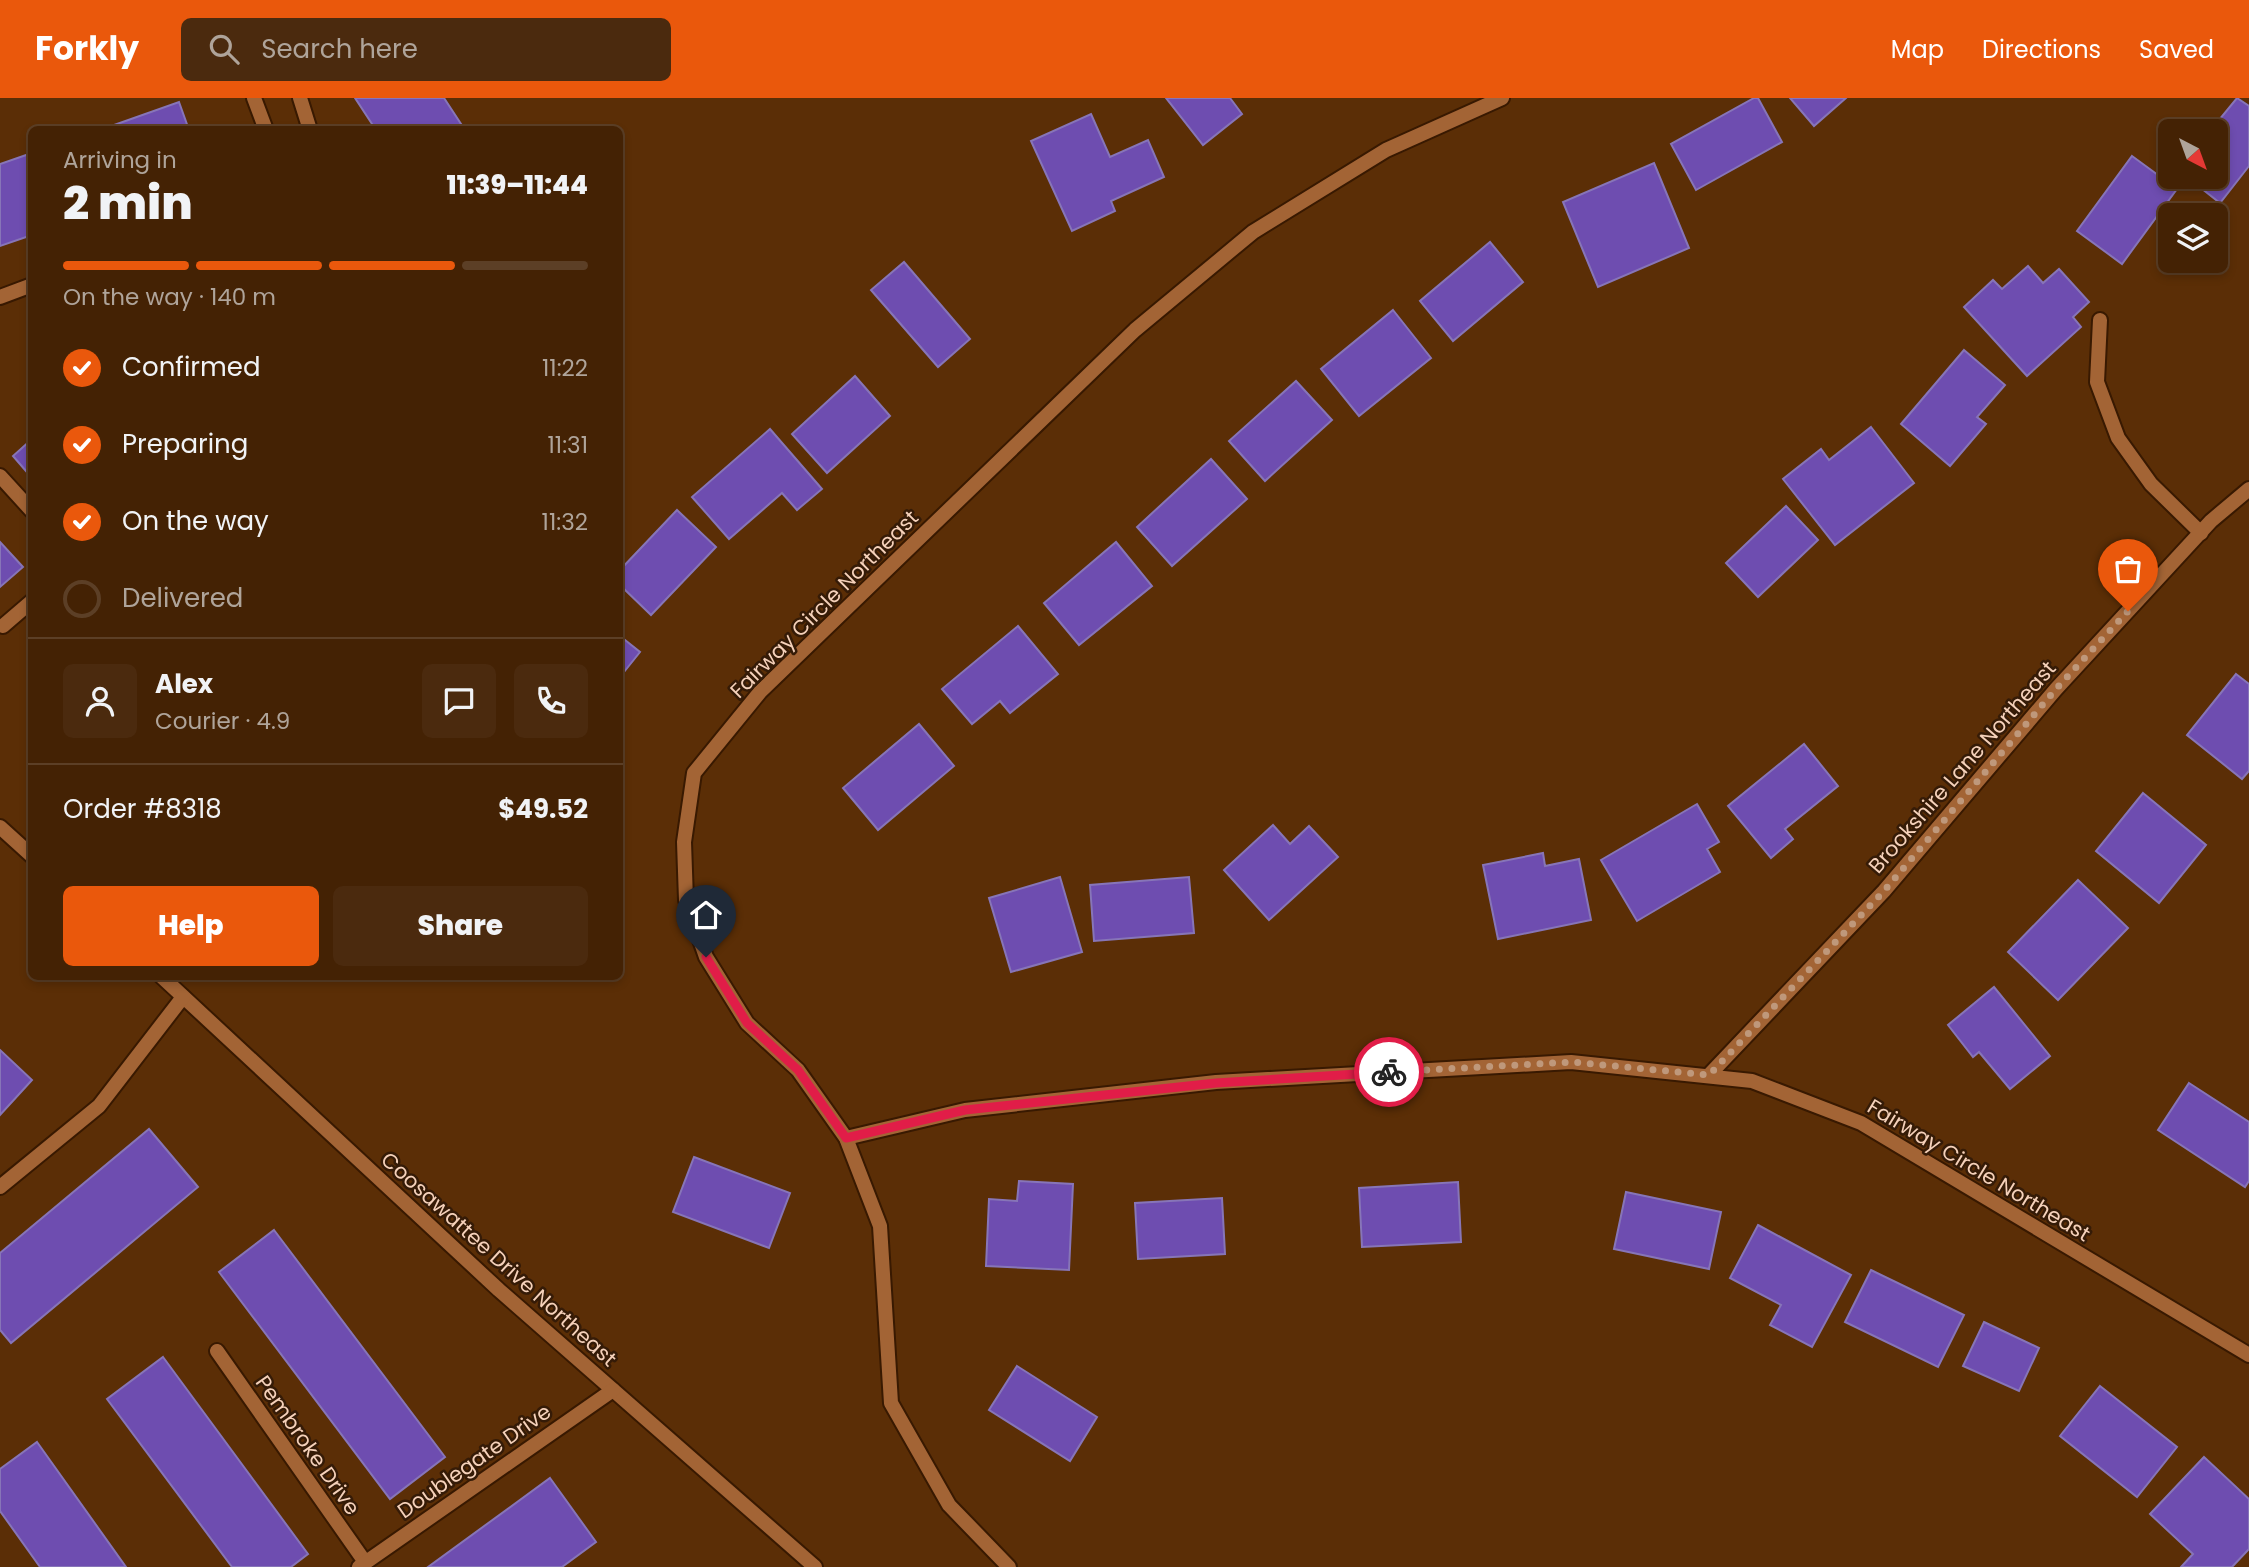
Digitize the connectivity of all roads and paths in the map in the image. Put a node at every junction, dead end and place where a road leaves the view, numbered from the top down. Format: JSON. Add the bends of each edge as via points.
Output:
{"nodes":[{"id":1,"x":254,"y":98,"type":"edge"},
{"id":2,"x":300,"y":98,"type":"edge"},
{"id":3,"x":1502,"y":98,"type":"edge"},
{"id":4,"x":264,"y":126,"type":"edge"},
{"id":5,"x":309,"y":126,"type":"edge"},
{"id":6,"x":28,"y":286,"type":"edge"},
{"id":7,"x":0,"y":297,"type":"edge"},
{"id":8,"x":2100,"y":320,"type":"dead end"},
{"id":9,"x":0,"y":477,"type":"edge"},
{"id":10,"x":2249,"y":489,"type":"edge"},
{"id":11,"x":28,"y":507,"type":"edge"},
{"id":12,"x":2201,"y":533,"type":"junction"},
{"id":13,"x":28,"y":604,"type":"edge"},
{"id":14,"x":2,"y":626,"type":"dead end"},
{"id":15,"x":0,"y":827,"type":"edge"},
{"id":16,"x":28,"y":852,"type":"edge"},
{"id":17,"x":165,"y":980,"type":"edge"},
{"id":18,"x":183,"y":997,"type":"junction"},
{"id":19,"x":1709,"y":1075,"type":"junction"},
{"id":20,"x":846,"y":1138,"type":"junction"},
{"id":21,"x":0,"y":1187,"type":"edge"},
{"id":22,"x":217,"y":1351,"type":"dead end"},
{"id":23,"x":2249,"y":1355,"type":"edge"},
{"id":24,"x":613,"y":1390,"type":"junction"},
{"id":25,"x":362,"y":1565,"type":"edge"},
{"id":26,"x":815,"y":1567,"type":"edge"},
{"id":27,"x":1009,"y":1567,"type":"edge"}],
"edges":[{"from":1,"to":4,"type":"street"},
{"from":2,"to":5,"type":"street"},
{"from":3,"to":20,"type":"street","name":"Fairway Circle Northeast","via":[[1385,150],[1253,232],[1135,330],[760,692],[694,773],[684,842],[686,900],[706,957],[747,1023],[798,1070]]},
{"from":6,"to":7,"type":"street"},
{"from":8,"to":12,"type":"street","via":[[2097,382],[2118,438],[2151,484]]},
{"from":9,"to":11,"type":"street"},
{"from":10,"to":12,"type":"street","name":"Brookshire Lane Northeast"},
{"from":12,"to":19,"type":"street","name":"Brookshire Lane Northeast","via":[[2056,689],[1884,891]]},
{"from":13,"to":14,"type":"street"},
{"from":15,"to":16,"type":"street"},
{"from":17,"to":18,"type":"street","name":"Coosawattee Drive Northeast"},
{"from":18,"to":21,"type":"street","via":[[100,1106]]},
{"from":18,"to":24,"type":"street","name":"Coosawattee Drive Northeast"},
{"from":19,"to":20,"type":"street","name":"Fairway Circle Northeast","via":[[1572,1062],[1216,1083],[965,1110]]},
{"from":19,"to":23,"type":"street","name":"Fairway Circle Northeast","via":[[1752,1080],[1861,1123]]},
{"from":20,"to":27,"type":"street","via":[[880,1226],[891,1403],[949,1505]]},
{"from":22,"to":25,"type":"street","name":"Pembroke Drive"},
{"from":24,"to":25,"type":"street","name":"Doublegate Drive"},
{"from":24,"to":26,"type":"street","name":"Coosawattee Drive Northeast"}]}
